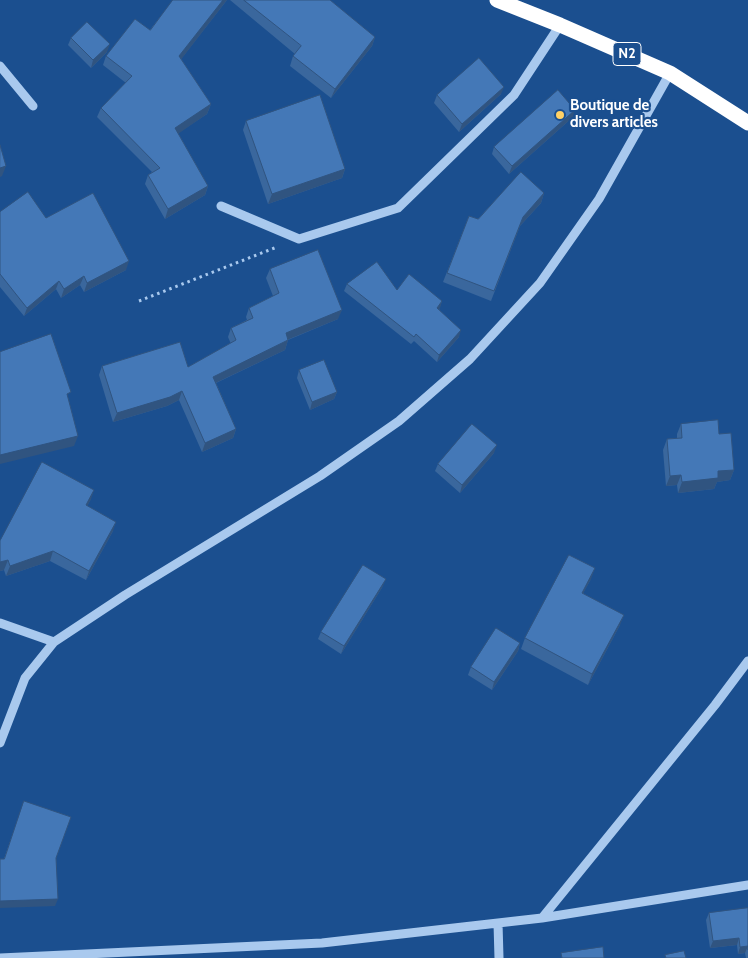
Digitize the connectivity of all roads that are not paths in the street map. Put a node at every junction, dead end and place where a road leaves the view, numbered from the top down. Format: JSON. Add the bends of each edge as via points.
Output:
{"nodes":[{"id":1,"x":497,"y":0,"type":"edge"},
{"id":2,"x":560,"y":25,"type":"junction"},
{"id":3,"x":0,"y":66,"type":"edge"},
{"id":4,"x":670,"y":73,"type":"junction"},
{"id":5,"x":33,"y":106,"type":"dead end"},
{"id":6,"x":748,"y":124,"type":"edge"},
{"id":7,"x":221,"y":206,"type":"dead end"},
{"id":8,"x":0,"y":623,"type":"edge"},
{"id":9,"x":54,"y":642,"type":"junction"},
{"id":10,"x":748,"y":661,"type":"edge"},
{"id":11,"x":0,"y":743,"type":"edge"},
{"id":12,"x":748,"y":885,"type":"edge"},
{"id":13,"x":542,"y":918,"type":"junction"},
{"id":14,"x":498,"y":923,"type":"junction"},
{"id":15,"x":198,"y":953,"type":"edge"},
{"id":16,"x":0,"y":958,"type":"edge"},
{"id":17,"x":499,"y":958,"type":"edge"}],
"edges":[{"from":1,"to":2,"type":"highway","number":"N2"},
{"from":2,"to":4,"type":"highway","number":"N2"},
{"from":2,"to":7,"type":"street","via":[[514,95],[398,208],[299,239]]},
{"from":3,"to":5,"type":"street"},
{"from":4,"to":6,"type":"highway","number":"N2"},
{"from":4,"to":9,"type":"street","via":[[599,199],[540,283],[470,359],[399,422],[320,476]]},
{"from":8,"to":9,"type":"street"},
{"from":9,"to":11,"type":"street","via":[[25,678]]},
{"from":10,"to":13,"type":"street"},
{"from":12,"to":13,"type":"street"},
{"from":13,"to":14,"type":"street"},
{"from":14,"to":15,"type":"street"},
{"from":14,"to":17,"type":"street"},
{"from":15,"to":16,"type":"street"}]}
